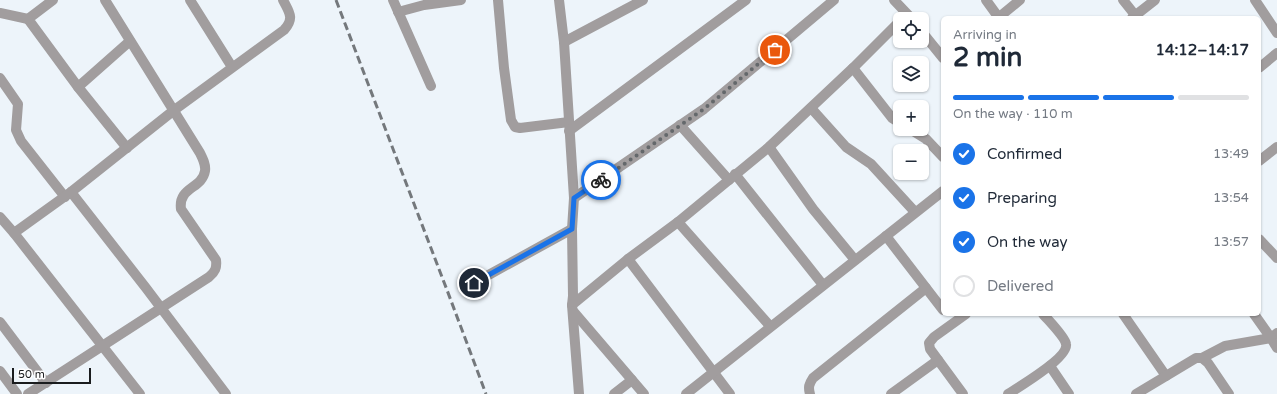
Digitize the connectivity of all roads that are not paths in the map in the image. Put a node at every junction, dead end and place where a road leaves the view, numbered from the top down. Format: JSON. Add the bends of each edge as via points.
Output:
{"nodes":[{"id":1,"x":53,"y":0,"type":"edge"},
{"id":2,"x":105,"y":0,"type":"edge"},
{"id":3,"x":190,"y":0,"type":"edge"},
{"id":4,"x":283,"y":0,"type":"edge"},
{"id":5,"x":393,"y":0,"type":"edge"},
{"id":6,"x":461,"y":0,"type":"edge"},
{"id":7,"x":498,"y":0,"type":"edge"},
{"id":8,"x":559,"y":0,"type":"edge"},
{"id":9,"x":643,"y":0,"type":"edge"},
{"id":10,"x":746,"y":0,"type":"edge"},
{"id":11,"x":834,"y":0,"type":"edge"},
{"id":12,"x":894,"y":0,"type":"edge"},
{"id":13,"x":986,"y":0,"type":"edge"},
{"id":14,"x":1020,"y":0,"type":"edge"},
{"id":15,"x":1123,"y":0,"type":"edge"},
{"id":16,"x":1155,"y":0,"type":"edge"},
{"id":17,"x":1255,"y":0,"type":"edge"},
{"id":18,"x":398,"y":12,"type":"junction"},
{"id":19,"x":901,"y":12,"type":"edge"},
{"id":20,"x":0,"y":13,"type":"edge"},
{"id":21,"x":997,"y":16,"type":"edge"},
{"id":22,"x":1000,"y":16,"type":"edge"},
{"id":23,"x":1133,"y":16,"type":"edge"},
{"id":24,"x":28,"y":19,"type":"junction"},
{"id":25,"x":893,"y":30,"type":"edge"},
{"id":26,"x":1277,"y":33,"type":"edge"},
{"id":27,"x":130,"y":41,"type":"junction"},
{"id":28,"x":929,"y":41,"type":"edge"},
{"id":29,"x":564,"y":42,"type":"junction"},
{"id":30,"x":1277,"y":53,"type":"edge"},
{"id":31,"x":941,"y":56,"type":"edge"},
{"id":32,"x":1261,"y":66,"type":"edge"},
{"id":33,"x":232,"y":67,"type":"junction"},
{"id":34,"x":853,"y":68,"type":"junction"},
{"id":35,"x":0,"y":78,"type":"edge"},
{"id":36,"x":431,"y":86,"type":"dead end"},
{"id":37,"x":78,"y":87,"type":"junction"},
{"id":38,"x":811,"y":108,"type":"junction"},
{"id":39,"x":173,"y":111,"type":"junction"},
{"id":40,"x":893,"y":119,"type":"edge"},
{"id":41,"x":680,"y":125,"type":"junction"},
{"id":42,"x":569,"y":126,"type":"junction"},
{"id":43,"x":921,"y":136,"type":"edge"},
{"id":44,"x":768,"y":147,"type":"junction"},
{"id":45,"x":1277,"y":147,"type":"edge"},
{"id":46,"x":127,"y":148,"type":"junction"},
{"id":47,"x":941,"y":155,"type":"edge"},
{"id":48,"x":1261,"y":159,"type":"edge"},
{"id":49,"x":732,"y":177,"type":"junction"},
{"id":50,"x":941,"y":193,"type":"edge"},
{"id":51,"x":68,"y":195,"type":"junction"},
{"id":52,"x":574,"y":198,"type":"junction"},
{"id":53,"x":916,"y":212,"type":"junction"},
{"id":54,"x":0,"y":217,"type":"edge"},
{"id":55,"x":678,"y":222,"type":"junction"},
{"id":56,"x":572,"y":229,"type":"junction"},
{"id":57,"x":14,"y":234,"type":"junction"},
{"id":58,"x":886,"y":236,"type":"junction"},
{"id":59,"x":1261,"y":241,"type":"edge"},
{"id":60,"x":1277,"y":258,"type":"edge"},
{"id":61,"x":628,"y":259,"type":"junction"},
{"id":62,"x":855,"y":260,"type":"junction"},
{"id":63,"x":474,"y":283,"type":"dead end"},
{"id":64,"x":823,"y":285,"type":"junction"},
{"id":65,"x":926,"y":288,"type":"junction"},
{"id":66,"x":941,"y":307,"type":"edge"},
{"id":67,"x":161,"y":308,"type":"junction"},
{"id":68,"x":572,"y":308,"type":"junction"},
{"id":69,"x":948,"y":316,"type":"edge"},
{"id":70,"x":963,"y":316,"type":"edge"},
{"id":71,"x":1045,"y":316,"type":"edge"},
{"id":72,"x":1124,"y":316,"type":"edge"},
{"id":73,"x":1256,"y":316,"type":"edge"},
{"id":74,"x":0,"y":322,"type":"edge"},
{"id":75,"x":954,"y":323,"type":"junction"},
{"id":76,"x":770,"y":326,"type":"junction"},
{"id":77,"x":1274,"y":336,"type":"edge"},
{"id":78,"x":103,"y":347,"type":"junction"},
{"id":79,"x":1277,"y":348,"type":"edge"},
{"id":80,"x":1202,"y":358,"type":"junction"},
{"id":81,"x":938,"y":360,"type":"junction"},
{"id":82,"x":1050,"y":366,"type":"junction"},
{"id":83,"x":0,"y":371,"type":"edge"},
{"id":84,"x":714,"y":372,"type":"junction"},
{"id":85,"x":1166,"y":376,"type":"junction"},
{"id":86,"x":632,"y":380,"type":"junction"},
{"id":87,"x":46,"y":383,"type":"junction"},
{"id":88,"x":17,"y":394,"type":"edge"},
{"id":89,"x":28,"y":394,"type":"edge"},
{"id":90,"x":140,"y":394,"type":"edge"},
{"id":91,"x":226,"y":394,"type":"edge"},
{"id":92,"x":577,"y":394,"type":"edge"},
{"id":93,"x":614,"y":394,"type":"edge"},
{"id":94,"x":644,"y":394,"type":"edge"},
{"id":95,"x":686,"y":394,"type":"edge"},
{"id":96,"x":730,"y":394,"type":"edge"},
{"id":97,"x":810,"y":394,"type":"edge"},
{"id":98,"x":891,"y":394,"type":"edge"},
{"id":99,"x":963,"y":394,"type":"edge"},
{"id":100,"x":1008,"y":394,"type":"edge"},
{"id":101,"x":1069,"y":394,"type":"edge"},
{"id":102,"x":1136,"y":394,"type":"edge"},
{"id":103,"x":1229,"y":394,"type":"edge"}],
"edges":[{"from":1,"to":24,"type":"street"},
{"from":2,"to":27,"type":"street"},
{"from":3,"to":33,"type":"street"},
{"from":4,"to":33,"type":"street","via":[[290,14],[289,25]]},
{"from":5,"to":18,"type":"street"},
{"from":6,"to":18,"type":"street","via":[[424,5]]},
{"from":7,"to":42,"type":"street","via":[[504,68],[513,124],[520,128]]},
{"from":8,"to":29,"type":"street"},
{"from":9,"to":29,"type":"street"},
{"from":10,"to":42,"type":"street"},
{"from":11,"to":41,"type":"street","via":[[704,109]]},
{"from":12,"to":19,"type":"street"},
{"from":13,"to":21,"type":"street"},
{"from":14,"to":22,"type":"street"},
{"from":15,"to":23,"type":"street"},
{"from":16,"to":23,"type":"street"},
{"from":17,"to":26,"type":"street"},
{"from":18,"to":36,"type":"street"},
{"from":20,"to":24,"type":"street"},
{"from":24,"to":37,"type":"street"},
{"from":25,"to":34,"type":"street"},
{"from":27,"to":37,"type":"street"},
{"from":27,"to":39,"type":"street"},
{"from":28,"to":31,"type":"street"},
{"from":29,"to":42,"type":"street"},
{"from":30,"to":32,"type":"street"},
{"from":33,"to":39,"type":"street"},
{"from":34,"to":38,"type":"street"},
{"from":34,"to":40,"type":"street"},
{"from":35,"to":51,"type":"street","via":[[18,104],[16,130],[21,141]]},
{"from":37,"to":46,"type":"street"},
{"from":38,"to":44,"type":"street"},
{"from":38,"to":53,"type":"street","via":[[846,147],[870,164]]},
{"from":39,"to":46,"type":"street"},
{"from":39,"to":67,"type":"street","via":[[205,164],[201,180],[182,196],[181,209],[216,260],[217,267],[209,277]]},
{"from":41,"to":49,"type":"street"},
{"from":41,"to":52,"type":"street"},
{"from":42,"to":52,"type":"street"},
{"from":43,"to":47,"type":"street"},
{"from":44,"to":49,"type":"street"},
{"from":44,"to":62,"type":"street","via":[[813,209]]},
{"from":45,"to":48,"type":"street"},
{"from":46,"to":51,"type":"street"},
{"from":49,"to":55,"type":"street"},
{"from":49,"to":64,"type":"street"},
{"from":50,"to":53,"type":"street"},
{"from":51,"to":57,"type":"street"},
{"from":51,"to":67,"type":"street"},
{"from":52,"to":56,"type":"street"},
{"from":53,"to":58,"type":"street"},
{"from":54,"to":57,"type":"street"},
{"from":55,"to":61,"type":"street"},
{"from":55,"to":76,"type":"street"},
{"from":56,"to":63,"type":"street"},
{"from":56,"to":68,"type":"street"},
{"from":57,"to":78,"type":"street"},
{"from":58,"to":62,"type":"street"},
{"from":58,"to":65,"type":"street"},
{"from":59,"to":60,"type":"street"},
{"from":61,"to":68,"type":"street"},
{"from":61,"to":84,"type":"street"},
{"from":62,"to":64,"type":"street"},
{"from":64,"to":76,"type":"street"},
{"from":65,"to":66,"type":"street"},
{"from":65,"to":97,"type":"street","via":[[813,378],[809,383]]},
{"from":67,"to":78,"type":"street"},
{"from":67,"to":91,"type":"street"},
{"from":68,"to":86,"type":"street"},
{"from":68,"to":92,"type":"street"},
{"from":69,"to":75,"type":"street"},
{"from":70,"to":75,"type":"street"},
{"from":71,"to":82,"type":"street","via":[[1066,344],[1066,350]]},
{"from":72,"to":85,"type":"street"},
{"from":73,"to":77,"type":"street"},
{"from":74,"to":87,"type":"street"},
{"from":75,"to":81,"type":"street","via":[[929,343]]},
{"from":76,"to":84,"type":"street"},
{"from":77,"to":79,"type":"street"},
{"from":77,"to":80,"type":"street","via":[[1225,346]]},
{"from":78,"to":87,"type":"street"},
{"from":78,"to":90,"type":"street"},
{"from":80,"to":85,"type":"street","via":[[1196,358]]},
{"from":80,"to":103,"type":"street","via":[[1208,362]]},
{"from":81,"to":98,"type":"street"},
{"from":81,"to":99,"type":"street"},
{"from":82,"to":100,"type":"street"},
{"from":82,"to":101,"type":"street"},
{"from":83,"to":88,"type":"street"},
{"from":84,"to":95,"type":"street"},
{"from":84,"to":96,"type":"street"},
{"from":85,"to":102,"type":"street"},
{"from":86,"to":93,"type":"street"},
{"from":86,"to":94,"type":"street"},
{"from":87,"to":89,"type":"street"}]}
